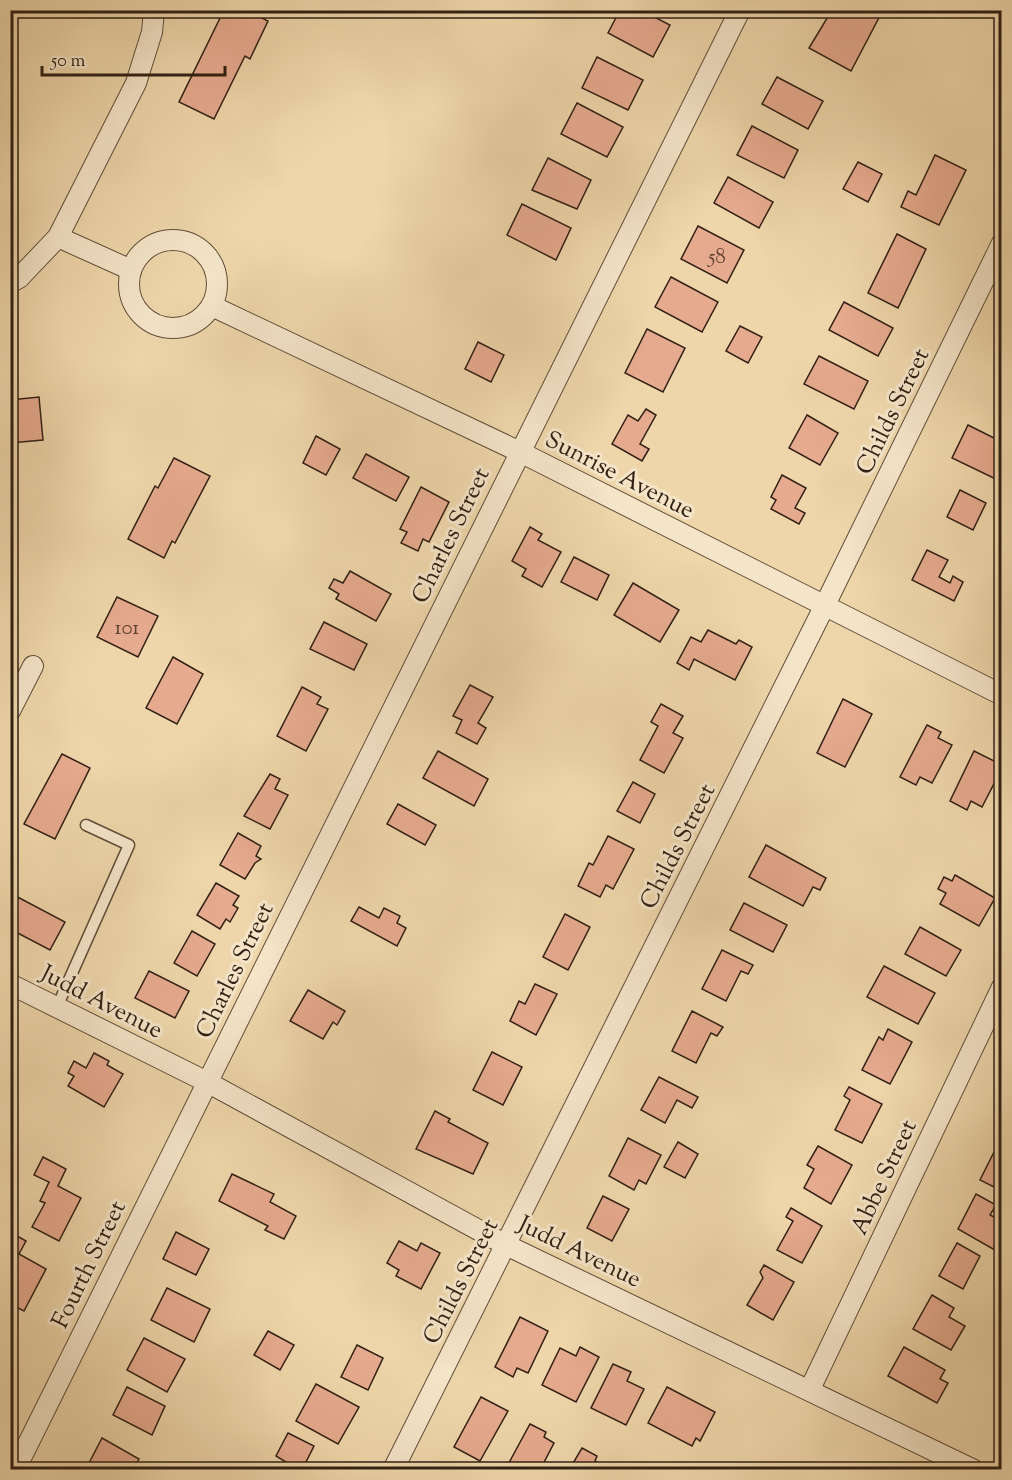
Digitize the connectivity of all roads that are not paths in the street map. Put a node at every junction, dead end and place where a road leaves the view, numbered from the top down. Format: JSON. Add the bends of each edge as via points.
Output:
{"nodes":[{"id":1,"x":154,"y":10,"type":"edge"},
{"id":2,"x":740,"y":10,"type":"edge"},
{"id":3,"x":58,"y":237,"type":"junction"},
{"id":4,"x":1002,"y":243,"type":"edge"},
{"id":5,"x":131,"y":270,"type":"junction"},
{"id":6,"x":10,"y":283,"type":"edge"},
{"id":7,"x":212,"y":306,"type":"junction"},
{"id":8,"x":520,"y":452,"type":"junction"},
{"id":9,"x":824,"y":607,"type":"junction"},
{"id":10,"x":33,"y":666,"type":"dead end"},
{"id":11,"x":1002,"y":695,"type":"edge"},
{"id":12,"x":10,"y":711,"type":"edge"},
{"id":13,"x":86,"y":825,"type":"dead end"},
{"id":14,"x":10,"y":984,"type":"edge"},
{"id":15,"x":1002,"y":987,"type":"edge"},
{"id":16,"x":57,"y":1007,"type":"junction"},
{"id":17,"x":207,"y":1082,"type":"junction"},
{"id":18,"x":506,"y":1245,"type":"junction"},
{"id":19,"x":810,"y":1389,"type":"junction"},
{"id":20,"x":15,"y":1470,"type":"edge"},
{"id":21,"x":393,"y":1470,"type":"edge"},
{"id":22,"x":974,"y":1470,"type":"edge"}],
"edges":[{"from":1,"to":3,"type":"street","via":[[152,32],[136,83]]},
{"from":2,"to":8,"type":"street","name":"Charles Street"},
{"from":3,"to":5,"type":"street"},
{"from":3,"to":6,"type":"street"},
{"from":4,"to":9,"type":"street","name":"Childs Street"},
{"from":5,"to":7,"type":"street","via":[[129,288],[135,306],[147,320],[164,327],[183,328],[200,320]]},
{"from":5,"to":7,"type":"street","via":[[140,254],[155,243],[173,240],[191,244],[206,254],[215,270],[217,289]]},
{"from":7,"to":8,"type":"street","name":"Sunrise Avenue"},
{"from":8,"to":9,"type":"street","name":"Sunrise Avenue"},
{"from":8,"to":17,"type":"street","name":"Charles Street"},
{"from":9,"to":11,"type":"street","name":"Sunrise Avenue"},
{"from":9,"to":18,"type":"street","name":"Childs Street"},
{"from":10,"to":12,"type":"street"},
{"from":13,"to":16,"type":"lane","via":[[129,845]]},
{"from":14,"to":16,"type":"street","name":"Judd Avenue"},
{"from":15,"to":19,"type":"street","name":"Abbe Street"},
{"from":16,"to":17,"type":"street","name":"Judd Avenue"},
{"from":17,"to":18,"type":"street","name":"Judd Avenue"},
{"from":17,"to":20,"type":"street","name":"Fourth Street"},
{"from":18,"to":19,"type":"street","name":"Judd Avenue"},
{"from":18,"to":21,"type":"street","name":"Childs Street"},
{"from":19,"to":22,"type":"street","name":"Judd Avenue"}]}
